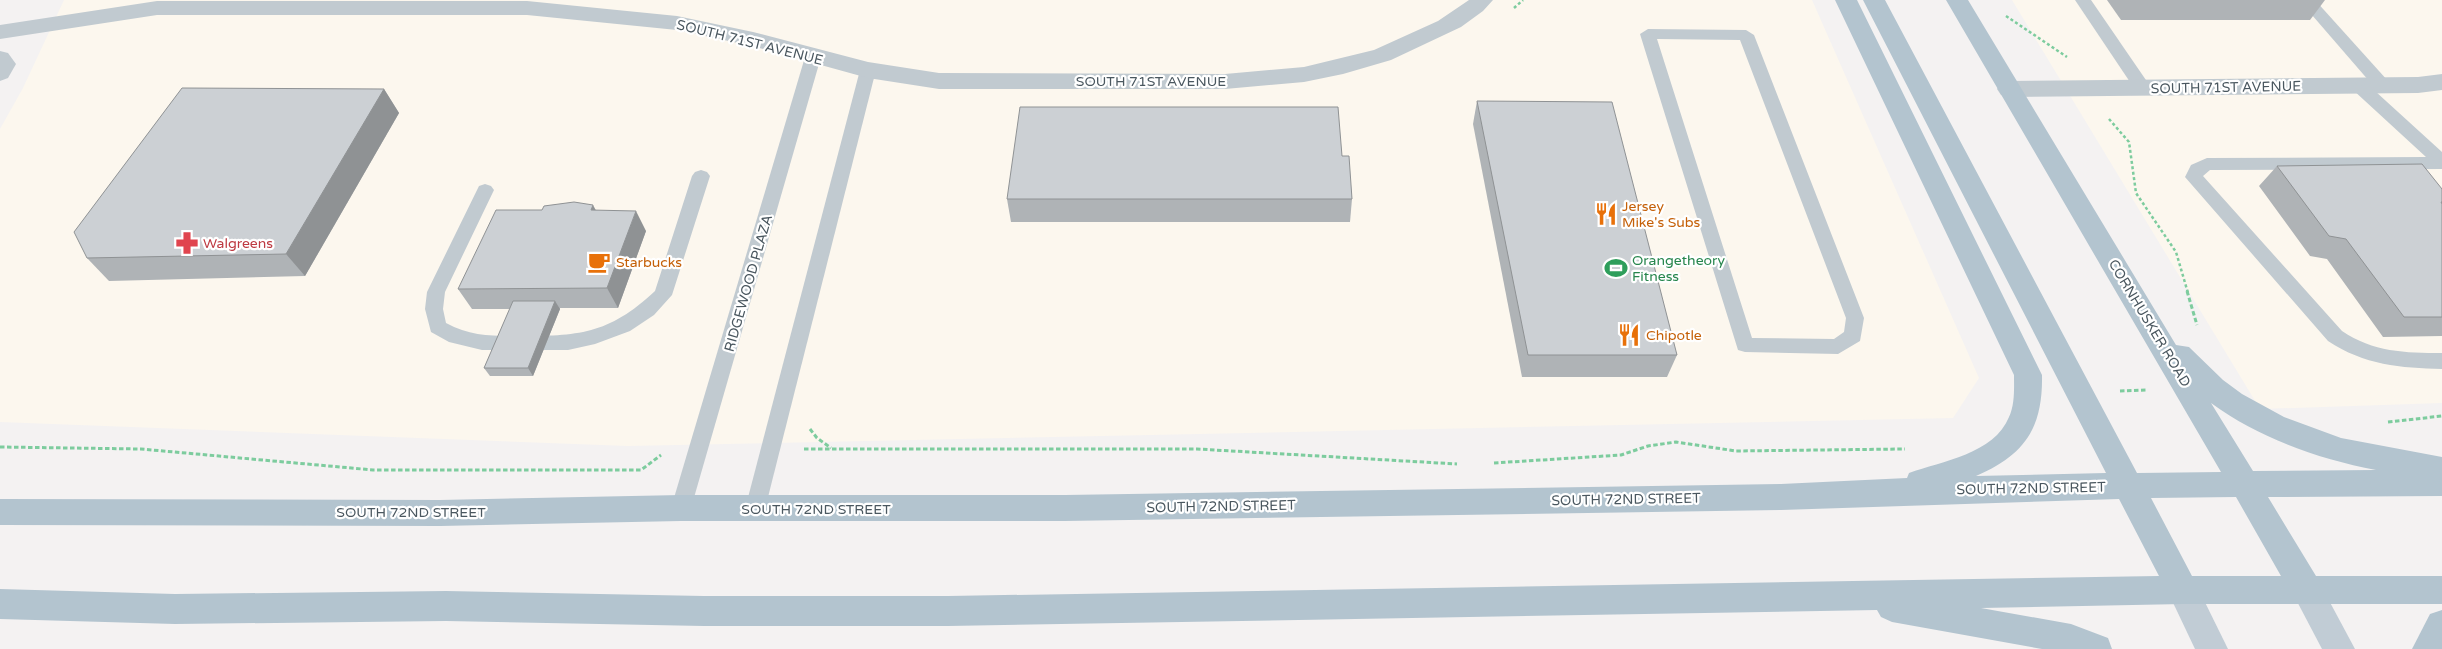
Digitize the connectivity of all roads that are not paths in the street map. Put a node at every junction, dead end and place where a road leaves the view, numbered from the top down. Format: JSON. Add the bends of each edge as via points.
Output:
{"nodes":[{"id":1,"x":1482,"y":0,"type":"edge"},
{"id":2,"x":1846,"y":0,"type":"edge"},
{"id":3,"x":1874,"y":0,"type":"edge"},
{"id":4,"x":1957,"y":0,"type":"edge"},
{"id":5,"x":2083,"y":0,"type":"edge"},
{"id":6,"x":2307,"y":0,"type":"edge"},
{"id":7,"x":0,"y":32,"type":"edge"},
{"id":8,"x":1648,"y":34,"type":"joint"},
{"id":9,"x":813,"y":57,"type":"junction"},
{"id":10,"x":0,"y":58,"type":"edge"},
{"id":11,"x":868,"y":70,"type":"junction"},
{"id":12,"x":0,"y":73,"type":"edge"},
{"id":13,"x":2442,"y":82,"type":"edge"},
{"id":14,"x":2358,"y":85,"type":"junction"},
{"id":15,"x":2382,"y":85,"type":"junction"},
{"id":16,"x":2142,"y":88,"type":"junction"},
{"id":17,"x":2010,"y":89,"type":"junction"},
{"id":18,"x":2442,"y":162,"type":"edge"},
{"id":19,"x":701,"y":176,"type":"dead end"},
{"id":20,"x":485,"y":190,"type":"dead end"},
{"id":21,"x":2143,"y":311,"type":"junction"},
{"id":22,"x":2442,"y":361,"type":"edge"},
{"id":23,"x":2442,"y":470,"type":"edge"},
{"id":24,"x":2442,"y":483,"type":"edge"},
{"id":25,"x":2244,"y":484,"type":"junction"},
{"id":26,"x":2127,"y":487,"type":"junction"},
{"id":27,"x":1890,"y":491,"type":"junction"},
{"id":28,"x":681,"y":508,"type":"junction"},
{"id":29,"x":755,"y":509,"type":"junction"},
{"id":30,"x":0,"y":512,"type":"edge"},
{"id":31,"x":2183,"y":590,"type":"junction"},
{"id":32,"x":2306,"y":590,"type":"junction"},
{"id":33,"x":2442,"y":590,"type":"edge"},
{"id":34,"x":1829,"y":596,"type":"junction"},
{"id":35,"x":0,"y":604,"type":"edge"},
{"id":36,"x":2442,"y":625,"type":"edge"},
{"id":37,"x":2096,"y":649,"type":"edge"},
{"id":38,"x":2212,"y":649,"type":"edge"},
{"id":39,"x":2339,"y":649,"type":"edge"},
{"id":40,"x":2428,"y":649,"type":"edge"}],
"edges":[{"from":1,"to":11,"type":"street","name":"SOUTH 71ST AVENUE","via":[[1442,28],[1394,52],[1302,77],[1194,82],[948,81]]},
{"from":2,"to":27,"type":"main road","via":[[2028,375],[2030,392],[2021,424],[2007,445],[1980,462]]},
{"from":3,"to":26,"type":"main road"},
{"from":4,"to":17,"type":"main road","name":"CORNHUSKER ROAD"},
{"from":5,"to":16,"type":"lane"},
{"from":6,"to":15,"type":"lane"},
{"from":7,"to":9,"type":"street","name":"SOUTH 71ST AVENUE","via":[[157,8],[527,8],[677,23]]},
{"from":8,"to":8,"type":"lane","via":[[1745,345],[1838,347],[1853,336],[1855,318],[1746,35]]},
{"from":9,"to":11,"type":"street","name":"SOUTH 71ST AVENUE"},
{"from":9,"to":28,"type":"lane","name":"RIDGEWOOD PLAZA"},
{"from":10,"to":12,"type":"street","via":[[4,64]]},
{"from":11,"to":29,"type":"lane"},
{"from":13,"to":15,"type":"street","name":"SOUTH 71ST AVENUE"},
{"from":14,"to":15,"type":"street","name":"SOUTH 71ST AVENUE"},
{"from":14,"to":16,"type":"street","name":"SOUTH 71ST AVENUE"},
{"from":14,"to":18,"type":"lane"},
{"from":16,"to":17,"type":"street","name":"SOUTH 71ST AVENUE"},
{"from":17,"to":21,"type":"main road","name":"CORNHUSKER ROAD"},
{"from":18,"to":22,"type":"lane","via":[[2207,164],[2197,168],[2194,177],[2335,336],[2350,348],[2400,361]]},
{"from":19,"to":20,"type":"lane","via":[[663,296],[623,326],[568,343],[482,343],[456,337],[438,327],[434,309],[436,292]]},
{"from":21,"to":23,"type":"main road","via":[[2184,363],[2223,396],[2260,420],[2342,450]]},
{"from":21,"to":25,"type":"main road","name":"CORNHUSKER ROAD"},
{"from":24,"to":25,"type":"main road","name":"SOUTH 72ND STREET"},
{"from":25,"to":26,"type":"main road","name":"SOUTH 72ND STREET"},
{"from":25,"to":32,"type":"main road","name":"CORNHUSKER ROAD"},
{"from":26,"to":27,"type":"main road","name":"SOUTH 72ND STREET"},
{"from":26,"to":31,"type":"main road"},
{"from":27,"to":29,"type":"main road","name":"SOUTH 72ND STREET","via":[[1781,497],[1064,508]]},
{"from":28,"to":29,"type":"main road","name":"SOUTH 72ND STREET"},
{"from":28,"to":30,"type":"main road","name":"SOUTH 72ND STREET","via":[[430,513]]},
{"from":31,"to":32,"type":"main road"},
{"from":31,"to":34,"type":"main road"},
{"from":31,"to":38,"type":"main road"},
{"from":32,"to":33,"type":"main road"},
{"from":32,"to":39,"type":"main road","name":"CORNHUSKER ROAD"},
{"from":34,"to":35,"type":"main road","via":[[948,611],[446,606],[174,609]]},
{"from":34,"to":37,"type":"main road","via":[[2071,638]]},
{"from":36,"to":40,"type":"main road"}]}
